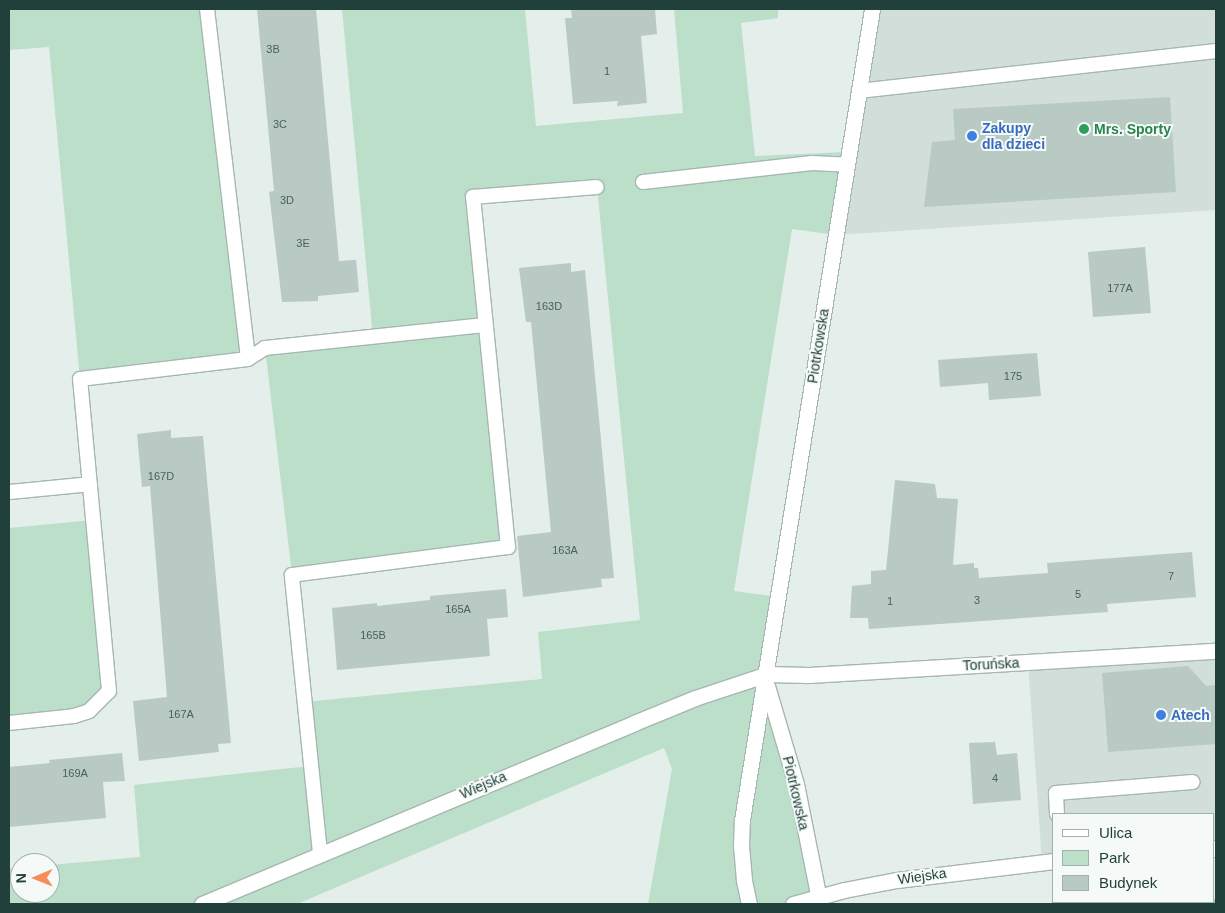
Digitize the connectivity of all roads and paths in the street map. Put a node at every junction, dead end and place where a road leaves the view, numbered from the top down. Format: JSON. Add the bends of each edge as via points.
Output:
{"nodes":[{"id":1,"x":207,"y":9,"type":"edge"},
{"id":2,"x":872,"y":9,"type":"edge"},
{"id":3,"x":1216,"y":52,"type":"edge"},
{"id":4,"x":859,"y":91,"type":"junction"},
{"id":5,"x":847,"y":165,"type":"junction"},
{"id":6,"x":643,"y":182,"type":"dead end"},
{"id":7,"x":597,"y":186,"type":"dead end"},
{"id":8,"x":485,"y":325,"type":"junction"},
{"id":9,"x":248,"y":359,"type":"junction"},
{"id":10,"x":90,"y":484,"type":"junction"},
{"id":11,"x":9,"y":492,"type":"edge"},
{"id":12,"x":1216,"y":650,"type":"edge"},
{"id":13,"x":766,"y":678,"type":"junction"},
{"id":14,"x":9,"y":723,"type":"edge"},
{"id":15,"x":1193,"y":782,"type":"dead end"},
{"id":16,"x":1057,"y":813,"type":"edge"},
{"id":17,"x":320,"y":854,"type":"junction"},
{"id":18,"x":1052,"y":861,"type":"edge"},
{"id":19,"x":819,"y":901,"type":"edge"},
{"id":20,"x":202,"y":904,"type":"edge"},
{"id":21,"x":749,"y":904,"type":"edge"},
{"id":22,"x":793,"y":904,"type":"edge"}],
"edges":[{"from":1,"to":9,"type":"lane"},
{"from":2,"to":4,"type":"street","name":"Piotrkowska"},
{"from":3,"to":4,"type":"lane"},
{"from":4,"to":5,"type":"street","name":"Piotrkowska"},
{"from":5,"to":6,"type":"lane","via":[[812,163]]},
{"from":5,"to":13,"type":"street","name":"Piotrkowska"},
{"from":7,"to":8,"type":"lane","via":[[473,197]]},
{"from":8,"to":9,"type":"lane","via":[[265,348]]},
{"from":8,"to":17,"type":"lane","via":[[508,547],[292,575]]},
{"from":9,"to":10,"type":"lane","via":[[80,379]]},
{"from":10,"to":11,"type":"lane"},
{"from":10,"to":14,"type":"lane","via":[[110,691],[82,714]]},
{"from":12,"to":13,"type":"street","name":"Toruńska"},
{"from":13,"to":17,"type":"street","name":"Wiejska","via":[[686,702]]},
{"from":13,"to":19,"type":"street","name":"Piotrkowska","via":[[796,784]]},
{"from":13,"to":21,"type":"street","name":"Piotrkowska","via":[[742,820],[741,845]]},
{"from":15,"to":16,"type":"lane","via":[[1056,793]]},
{"from":17,"to":20,"type":"street","name":"Wiejska"},
{"from":18,"to":19,"type":"street","name":"Wiejska","via":[[897,880]]},
{"from":19,"to":22,"type":"street","name":"Wiejska"}]}
